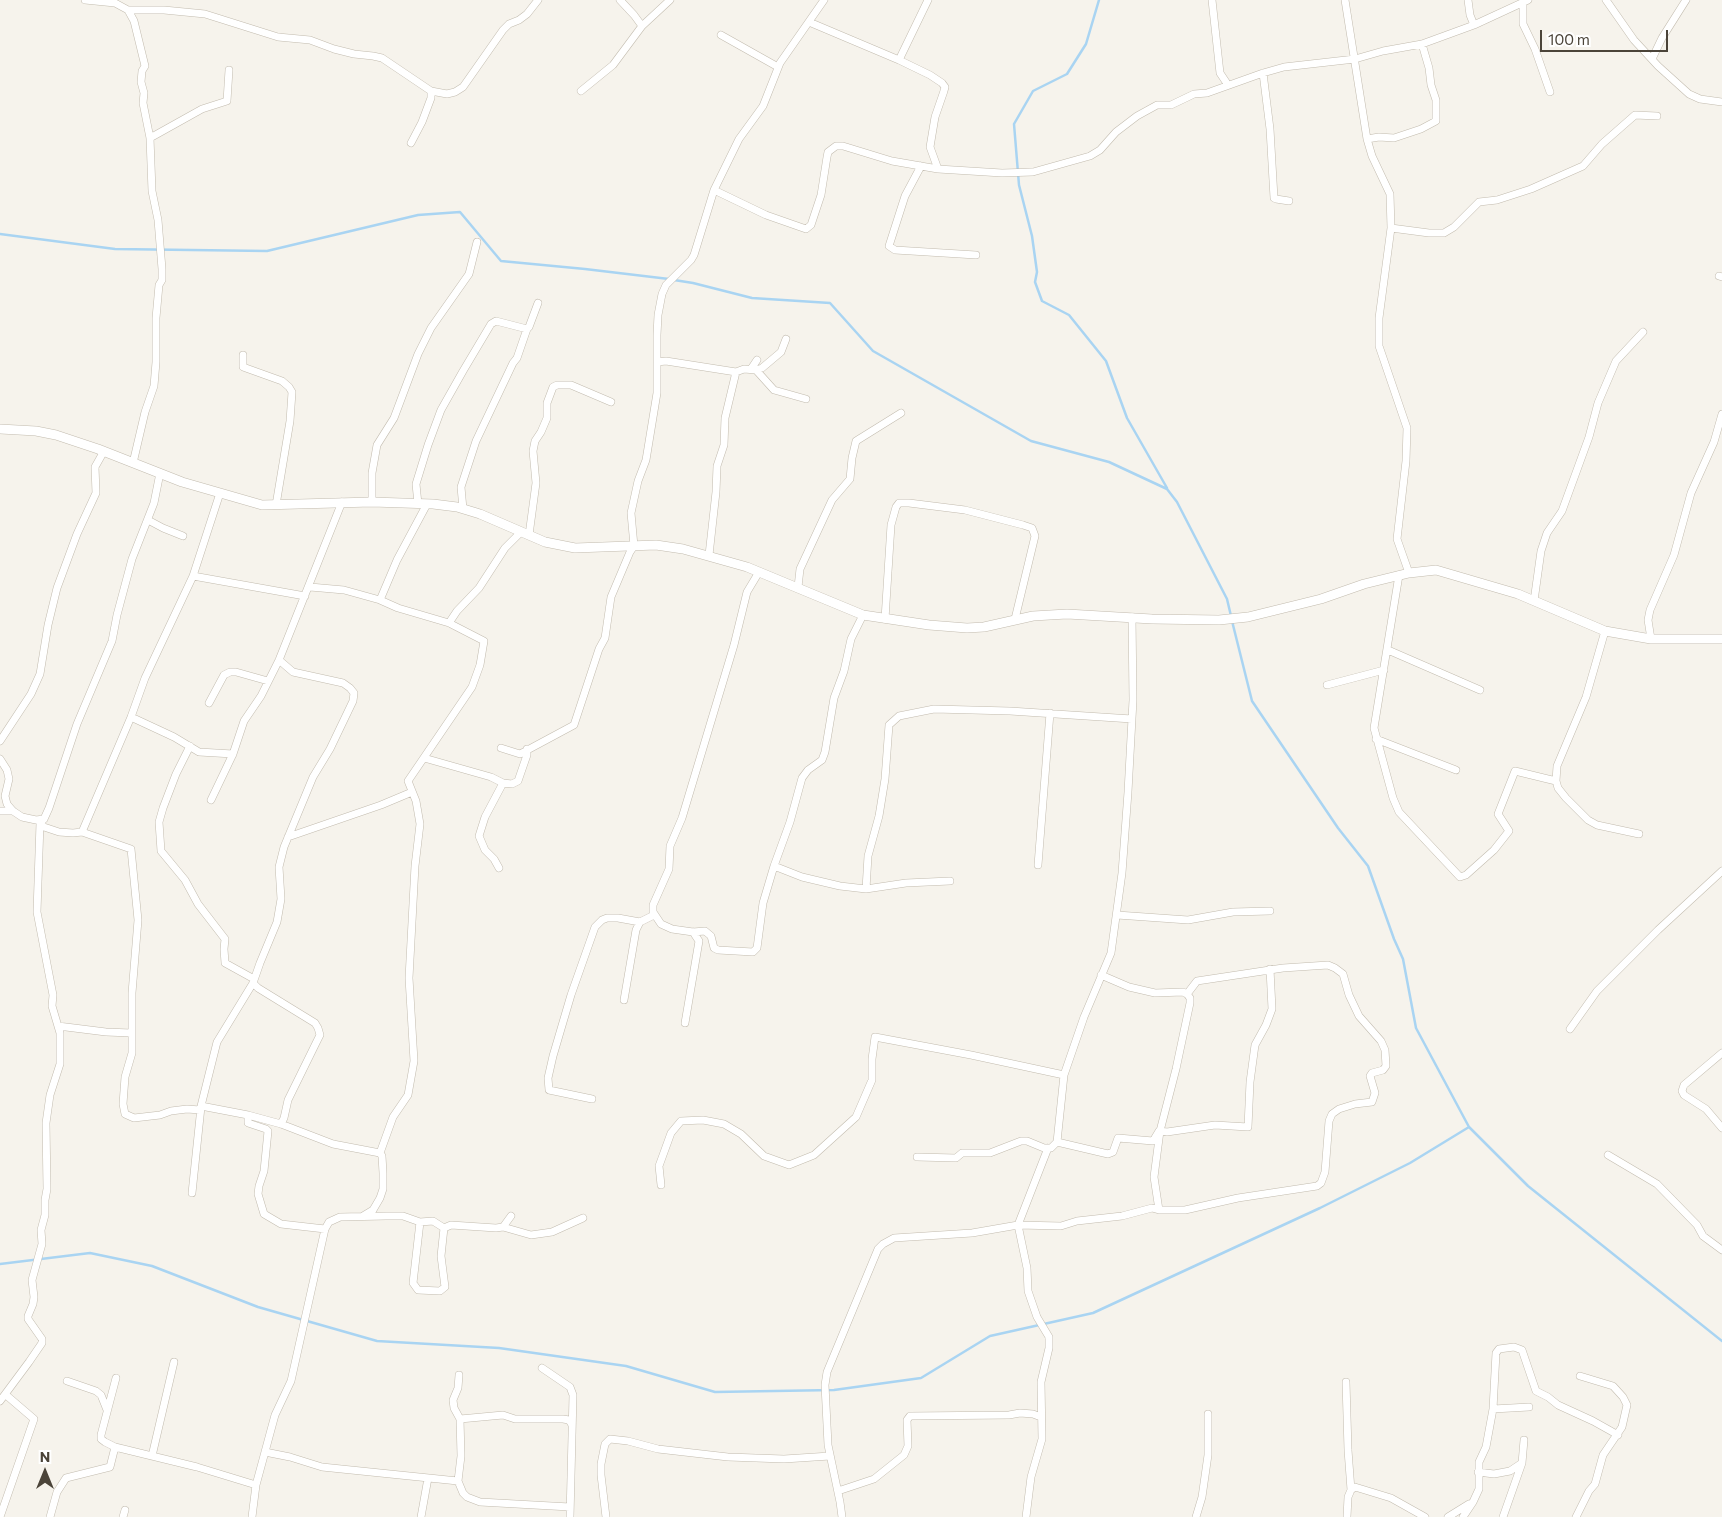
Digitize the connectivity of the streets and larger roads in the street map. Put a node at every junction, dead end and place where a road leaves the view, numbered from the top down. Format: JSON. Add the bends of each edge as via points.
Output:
{"nodes":[{"id":1,"x":85,"y":0,"type":"edge"},
{"id":2,"x":538,"y":0,"type":"edge"},
{"id":3,"x":620,"y":0,"type":"edge"},
{"id":4,"x":670,"y":0,"type":"edge"},
{"id":5,"x":824,"y":0,"type":"edge"},
{"id":6,"x":928,"y":0,"type":"edge"},
{"id":7,"x":1212,"y":0,"type":"edge"},
{"id":8,"x":1345,"y":0,"type":"edge"},
{"id":9,"x":1468,"y":0,"type":"edge"},
{"id":10,"x":1606,"y":0,"type":"edge"},
{"id":11,"x":1686,"y":0,"type":"edge"},
{"id":12,"x":115,"y":1,"type":"edge"},
{"id":13,"x":1525,"y":1,"type":"edge"},
{"id":14,"x":128,"y":10,"type":"junction"},
{"id":15,"x":809,"y":22,"type":"junction"},
{"id":16,"x":642,"y":26,"type":"junction"},
{"id":17,"x":1474,"y":26,"type":"junction"},
{"id":18,"x":721,"y":35,"type":"dead end"},
{"id":19,"x":1422,"y":44,"type":"junction"},
{"id":20,"x":1652,"y":59,"type":"junction"},
{"id":21,"x":899,"y":60,"type":"junction"},
{"id":22,"x":1355,"y":60,"type":"junction"},
{"id":23,"x":778,"y":67,"type":"junction"},
{"id":24,"x":229,"y":70,"type":"dead end"},
{"id":25,"x":1262,"y":73,"type":"junction"},
{"id":26,"x":1228,"y":85,"type":"junction"},
{"id":27,"x":581,"y":90,"type":"dead end"},
{"id":28,"x":431,"y":91,"type":"junction"},
{"id":29,"x":1550,"y":92,"type":"dead end"},
{"id":30,"x":1722,"y":102,"type":"edge"},
{"id":31,"x":1657,"y":116,"type":"dead end"},
{"id":32,"x":150,"y":138,"type":"junction"},
{"id":33,"x":1368,"y":139,"type":"junction"},
{"id":34,"x":411,"y":143,"type":"dead end"},
{"id":35,"x":921,"y":166,"type":"junction"},
{"id":36,"x":938,"y":168,"type":"junction"},
{"id":37,"x":714,"y":190,"type":"junction"},
{"id":38,"x":1290,"y":201,"type":"dead end"},
{"id":39,"x":1391,"y":228,"type":"junction"},
{"id":40,"x":477,"y":242,"type":"dead end"},
{"id":41,"x":976,"y":255,"type":"dead end"},
{"id":42,"x":538,"y":302,"type":"dead end"},
{"id":43,"x":526,"y":328,"type":"junction"},
{"id":44,"x":1643,"y":332,"type":"dead end"},
{"id":45,"x":786,"y":338,"type":"dead end"},
{"id":46,"x":243,"y":355,"type":"dead end"},
{"id":47,"x":756,"y":360,"type":"dead end"},
{"id":48,"x":657,"y":362,"type":"junction"},
{"id":49,"x":753,"y":369,"type":"junction"},
{"id":50,"x":736,"y":372,"type":"junction"},
{"id":51,"x":806,"y":399,"type":"dead end"},
{"id":52,"x":611,"y":402,"type":"dead end"},
{"id":53,"x":901,"y":413,"type":"dead end"},
{"id":54,"x":1722,"y":414,"type":"edge"},
{"id":55,"x":0,"y":429,"type":"edge"},
{"id":56,"x":104,"y":451,"type":"junction"},
{"id":57,"x":133,"y":463,"type":"junction"},
{"id":58,"x":160,"y":474,"type":"junction"},
{"id":59,"x":220,"y":493,"type":"junction"},
{"id":60,"x":342,"y":502,"type":"junction"},
{"id":61,"x":372,"y":502,"type":"junction"},
{"id":62,"x":423,"y":504,"type":"junction"},
{"id":63,"x":276,"y":505,"type":"junction"},
{"id":64,"x":462,"y":509,"type":"junction"},
{"id":65,"x":148,"y":520,"type":"junction"},
{"id":66,"x":525,"y":533,"type":"junction"},
{"id":67,"x":183,"y":536,"type":"dead end"},
{"id":68,"x":634,"y":546,"type":"junction"},
{"id":69,"x":709,"y":555,"type":"junction"},
{"id":70,"x":759,"y":572,"type":"junction"},
{"id":71,"x":1409,"y":573,"type":"junction"},
{"id":72,"x":1399,"y":575,"type":"junction"},
{"id":73,"x":193,"y":576,"type":"junction"},
{"id":74,"x":310,"y":587,"type":"junction"},
{"id":75,"x":798,"y":588,"type":"junction"},
{"id":76,"x":305,"y":596,"type":"junction"},
{"id":77,"x":380,"y":600,"type":"junction"},
{"id":78,"x":1534,"y":601,"type":"junction"},
{"id":79,"x":863,"y":615,"type":"junction"},
{"id":80,"x":1132,"y":617,"type":"junction"},
{"id":81,"x":885,"y":619,"type":"junction"},
{"id":82,"x":1015,"y":619,"type":"junction"},
{"id":83,"x":450,"y":623,"type":"junction"},
{"id":84,"x":1605,"y":631,"type":"junction"},
{"id":85,"x":1651,"y":638,"type":"junction"},
{"id":86,"x":1722,"y":639,"type":"edge"},
{"id":87,"x":1388,"y":650,"type":"junction"},
{"id":88,"x":279,"y":660,"type":"junction"},
{"id":89,"x":1384,"y":670,"type":"junction"},
{"id":90,"x":268,"y":681,"type":"junction"},
{"id":91,"x":1327,"y":685,"type":"dead end"},
{"id":92,"x":1480,"y":690,"type":"dead end"},
{"id":93,"x":209,"y":703,"type":"dead end"},
{"id":94,"x":1050,"y":714,"type":"junction"},
{"id":95,"x":131,"y":717,"type":"junction"},
{"id":96,"x":1132,"y":719,"type":"junction"},
{"id":97,"x":1376,"y":739,"type":"junction"},
{"id":98,"x":0,"y":741,"type":"edge"},
{"id":99,"x":190,"y":746,"type":"junction"},
{"id":100,"x":501,"y":748,"type":"dead end"},
{"id":101,"x":526,"y":749,"type":"junction"},
{"id":102,"x":233,"y":754,"type":"junction"},
{"id":103,"x":424,"y":758,"type":"junction"},
{"id":104,"x":0,"y":759,"type":"edge"},
{"id":105,"x":1456,"y":770,"type":"dead end"},
{"id":106,"x":1556,"y":781,"type":"junction"},
{"id":107,"x":503,"y":784,"type":"junction"},
{"id":108,"x":412,"y":792,"type":"junction"},
{"id":109,"x":211,"y":800,"type":"dead end"},
{"id":110,"x":0,"y":811,"type":"edge"},
{"id":111,"x":13,"y":811,"type":"junction"},
{"id":112,"x":42,"y":821,"type":"junction"},
{"id":113,"x":82,"y":832,"type":"junction"},
{"id":114,"x":1639,"y":834,"type":"dead end"},
{"id":115,"x":288,"y":837,"type":"junction"},
{"id":116,"x":1038,"y":865,"type":"dead end"},
{"id":117,"x":774,"y":866,"type":"junction"},
{"id":118,"x":499,"y":868,"type":"dead end"},
{"id":119,"x":1722,"y":871,"type":"edge"},
{"id":120,"x":950,"y":881,"type":"dead end"},
{"id":121,"x":866,"y":889,"type":"junction"},
{"id":122,"x":1270,"y":911,"type":"dead end"},
{"id":123,"x":654,"y":915,"type":"junction"},
{"id":124,"x":1117,"y":915,"type":"junction"},
{"id":125,"x":640,"y":922,"type":"junction"},
{"id":126,"x":693,"y":932,"type":"junction"},
{"id":127,"x":1270,"y":969,"type":"junction"},
{"id":128,"x":1101,"y":975,"type":"junction"},
{"id":129,"x":254,"y":981,"type":"junction"},
{"id":130,"x":1188,"y":994,"type":"junction"},
{"id":131,"x":624,"y":1000,"type":"dead end"},
{"id":132,"x":685,"y":1023,"type":"dead end"},
{"id":133,"x":58,"y":1026,"type":"junction"},
{"id":134,"x":1570,"y":1029,"type":"dead end"},
{"id":135,"x":131,"y":1033,"type":"junction"},
{"id":136,"x":1722,"y":1053,"type":"edge"},
{"id":137,"x":1064,"y":1075,"type":"junction"},
{"id":138,"x":592,"y":1099,"type":"dead end"},
{"id":139,"x":200,"y":1108,"type":"junction"},
{"id":140,"x":248,"y":1115,"type":"junction"},
{"id":141,"x":280,"y":1124,"type":"junction"},
{"id":142,"x":1722,"y":1128,"type":"edge"},
{"id":143,"x":1160,"y":1131,"type":"junction"},
{"id":144,"x":1057,"y":1142,"type":"junction"},
{"id":145,"x":1048,"y":1148,"type":"junction"},
{"id":146,"x":380,"y":1153,"type":"junction"},
{"id":147,"x":1608,"y":1155,"type":"dead end"},
{"id":148,"x":917,"y":1157,"type":"dead end"},
{"id":149,"x":661,"y":1185,"type":"dead end"},
{"id":150,"x":192,"y":1192,"type":"dead end"},
{"id":151,"x":1159,"y":1210,"type":"junction"},
{"id":152,"x":363,"y":1216,"type":"junction"},
{"id":153,"x":511,"y":1216,"type":"dead end"},
{"id":154,"x":583,"y":1218,"type":"dead end"},
{"id":155,"x":420,"y":1222,"type":"junction"},
{"id":156,"x":1018,"y":1225,"type":"junction"},
{"id":157,"x":503,"y":1227,"type":"junction"},
{"id":158,"x":325,"y":1228,"type":"junction"},
{"id":159,"x":444,"y":1228,"type":"junction"},
{"id":160,"x":1722,"y":1250,"type":"edge"},
{"id":161,"x":174,"y":1362,"type":"dead end"},
{"id":162,"x":542,"y":1368,"type":"dead end"},
{"id":163,"x":459,"y":1375,"type":"dead end"},
{"id":164,"x":1580,"y":1376,"type":"dead end"},
{"id":165,"x":116,"y":1378,"type":"dead end"},
{"id":166,"x":66,"y":1381,"type":"dead end"},
{"id":167,"x":1346,"y":1382,"type":"dead end"},
{"id":168,"x":6,"y":1395,"type":"junction"},
{"id":169,"x":0,"y":1401,"type":"edge"},
{"id":170,"x":1529,"y":1407,"type":"dead end"},
{"id":171,"x":1493,"y":1409,"type":"junction"},
{"id":172,"x":108,"y":1410,"type":"junction"},
{"id":173,"x":1208,"y":1414,"type":"dead end"},
{"id":174,"x":1041,"y":1417,"type":"junction"},
{"id":175,"x":460,"y":1419,"type":"junction"},
{"id":176,"x":572,"y":1426,"type":"junction"},
{"id":177,"x":1618,"y":1435,"type":"junction"},
{"id":178,"x":1524,"y":1440,"type":"dead end"},
{"id":179,"x":115,"y":1447,"type":"junction"},
{"id":180,"x":265,"y":1452,"type":"junction"},
{"id":181,"x":152,"y":1456,"type":"junction"},
{"id":182,"x":830,"y":1456,"type":"junction"},
{"id":183,"x":1522,"y":1463,"type":"junction"},
{"id":184,"x":1478,"y":1472,"type":"junction"},
{"id":185,"x":428,"y":1478,"type":"junction"},
{"id":186,"x":458,"y":1481,"type":"junction"},
{"id":187,"x":256,"y":1485,"type":"junction"},
{"id":188,"x":1351,"y":1490,"type":"junction"},
{"id":189,"x":838,"y":1491,"type":"junction"},
{"id":190,"x":1474,"y":1502,"type":"junction"},
{"id":191,"x":570,"y":1507,"type":"junction"},
{"id":192,"x":0,"y":1517,"type":"edge"},
{"id":193,"x":50,"y":1517,"type":"edge"},
{"id":194,"x":252,"y":1517,"type":"edge"},
{"id":195,"x":421,"y":1517,"type":"edge"},
{"id":196,"x":570,"y":1517,"type":"edge"},
{"id":197,"x":606,"y":1517,"type":"edge"},
{"id":198,"x":842,"y":1517,"type":"edge"},
{"id":199,"x":1026,"y":1517,"type":"edge"},
{"id":200,"x":1196,"y":1517,"type":"edge"},
{"id":201,"x":1347,"y":1517,"type":"edge"},
{"id":202,"x":1425,"y":1517,"type":"edge"},
{"id":203,"x":1448,"y":1517,"type":"edge"},
{"id":204,"x":1463,"y":1517,"type":"edge"},
{"id":205,"x":1503,"y":1517,"type":"edge"},
{"id":206,"x":1576,"y":1517,"type":"edge"}],
"edges":[{"from":1,"to":12,"type":"street"},
{"from":2,"to":28,"type":"street","via":[[527,14],[502,30],[463,87],[446,94]]},
{"from":3,"to":16,"type":"street"},
{"from":4,"to":16,"type":"street"},
{"from":5,"to":15,"type":"street"},
{"from":6,"to":21,"type":"street"},
{"from":7,"to":26,"type":"street","via":[[1220,73]]},
{"from":8,"to":22,"type":"street"},
{"from":9,"to":17,"type":"street"},
{"from":10,"to":20,"type":"street","via":[[1634,40]]},
{"from":11,"to":20,"type":"street"},
{"from":12,"to":14,"type":"street"},
{"from":13,"to":17,"type":"street"},
{"from":13,"to":29,"type":"street","via":[[1523,24]]},
{"from":14,"to":28,"type":"street","via":[[205,14],[278,36],[310,40],[334,49],[382,58]]},
{"from":14,"to":32,"type":"street","via":[[134,21],[145,66],[142,71],[143,103]]},
{"from":15,"to":21,"type":"street"},
{"from":15,"to":23,"type":"street"},
{"from":16,"to":27,"type":"street","via":[[613,65]]},
{"from":17,"to":19,"type":"street"},
{"from":18,"to":23,"type":"street"},
{"from":19,"to":22,"type":"street"},
{"from":19,"to":33,"type":"street","via":[[1436,100],[1436,119],[1421,129],[1394,138]]},
{"from":20,"to":30,"type":"street","via":[[1688,94]]},
{"from":21,"to":36,"type":"street","via":[[942,82],[945,87],[930,147]]},
{"from":22,"to":25,"type":"street","via":[[1284,67]]},
{"from":22,"to":33,"type":"street"},
{"from":23,"to":37,"type":"street","via":[[765,101],[739,140]]},
{"from":24,"to":32,"type":"street","via":[[227,101],[202,109]]},
{"from":25,"to":26,"type":"street"},
{"from":25,"to":38,"type":"street","via":[[1271,138],[1274,198]]},
{"from":26,"to":36,"type":"street","via":[[1194,94],[1171,105],[1157,105],[1116,132],[1100,150],[1076,161],[1017,173]]},
{"from":28,"to":34,"type":"street","via":[[422,122]]},
{"from":31,"to":39,"type":"street","via":[[1635,115],[1583,166],[1531,189],[1480,202],[1454,227],[1444,232]]},
{"from":32,"to":57,"type":"street","via":[[162,280],[156,318],[154,386]]},
{"from":33,"to":39,"type":"street","via":[[1372,156],[1390,194]]},
{"from":35,"to":36,"type":"street"},
{"from":35,"to":37,"type":"street","via":[[843,146],[832,148],[826,157],[821,195],[811,225],[806,229],[766,215]]},
{"from":35,"to":41,"type":"street","via":[[905,196],[889,246],[895,250]]},
{"from":37,"to":48,"type":"street","via":[[694,255],[666,284],[662,294]]},
{"from":39,"to":71,"type":"street","via":[[1379,318],[1379,346],[1406,428],[1406,461],[1397,539]]},
{"from":40,"to":61,"type":"street","via":[[469,274],[431,328],[394,418],[377,445],[372,473]]},
{"from":42,"to":43,"type":"street","via":[[530,327]]},
{"from":43,"to":62,"type":"street","via":[[496,321],[491,324],[463,371],[441,410],[416,484]]},
{"from":43,"to":64,"type":"street","via":[[517,358],[476,441],[461,487]]},
{"from":44,"to":78,"type":"street","via":[[1616,361],[1598,403],[1562,511],[1547,533],[1541,551]]},
{"from":45,"to":49,"type":"street","via":[[781,352],[762,368]]},
{"from":46,"to":63,"type":"street","via":[[244,367],[282,381],[292,392]]},
{"from":47,"to":49,"type":"street"},
{"from":48,"to":50,"type":"street"},
{"from":48,"to":68,"type":"street","via":[[657,393],[646,460],[631,513]]},
{"from":49,"to":50,"type":"street"},
{"from":49,"to":51,"type":"street","via":[[774,390]]},
{"from":50,"to":69,"type":"street","via":[[725,418],[724,445],[717,466]]},
{"from":52,"to":66,"type":"street","via":[[571,385],[553,387],[547,403],[547,418],[533,451],[536,483]]},
{"from":53,"to":75,"type":"street","via":[[856,441],[850,479],[832,500],[800,569]]},
{"from":54,"to":85,"type":"street","via":[[1714,442],[1691,493],[1674,555],[1650,610]]},
{"from":55,"to":56,"type":"street","via":[[56,435]]},
{"from":56,"to":57,"type":"street"},
{"from":56,"to":98,"type":"street","via":[[95,467],[96,493],[57,588],[40,674],[31,694]]},
{"from":57,"to":58,"type":"street"},
{"from":58,"to":59,"type":"street"},
{"from":58,"to":65,"type":"street"},
{"from":59,"to":63,"type":"street","via":[[262,505]]},
{"from":59,"to":73,"type":"street"},
{"from":60,"to":61,"type":"street"},
{"from":60,"to":63,"type":"street"},
{"from":60,"to":74,"type":"street"},
{"from":61,"to":62,"type":"street"},
{"from":62,"to":64,"type":"street"},
{"from":62,"to":77,"type":"street"},
{"from":64,"to":66,"type":"street"},
{"from":65,"to":67,"type":"street"},
{"from":65,"to":112,"type":"street","via":[[132,559],[112,642],[77,724]]},
{"from":66,"to":68,"type":"street","via":[[545,542],[575,548]]},
{"from":66,"to":83,"type":"street","via":[[505,548],[479,588]]},
{"from":68,"to":69,"type":"street","via":[[683,549]]},
{"from":68,"to":101,"type":"street","via":[[611,597],[605,638],[574,725]]},
{"from":69,"to":70,"type":"street"},
{"from":70,"to":75,"type":"street"},
{"from":70,"to":123,"type":"street","via":[[747,592],[682,818],[670,846],[669,869],[653,905]]},
{"from":71,"to":72,"type":"street"},
{"from":71,"to":78,"type":"street","via":[[1436,570]]},
{"from":72,"to":80,"type":"street","via":[[1248,617],[1219,620]]},
{"from":72,"to":87,"type":"street"},
{"from":73,"to":76,"type":"street"},
{"from":73,"to":95,"type":"street","via":[[145,678]]},
{"from":74,"to":76,"type":"street"},
{"from":74,"to":77,"type":"street","via":[[344,590]]},
{"from":75,"to":79,"type":"street"},
{"from":76,"to":88,"type":"street"},
{"from":77,"to":83,"type":"street"},
{"from":78,"to":84,"type":"street"},
{"from":79,"to":81,"type":"street"},
{"from":79,"to":117,"type":"street","via":[[851,640],[834,698],[825,752],[822,760],[802,778]]},
{"from":80,"to":82,"type":"street","via":[[1068,614]]},
{"from":80,"to":96,"type":"street"},
{"from":81,"to":82,"type":"street","via":[[967,628]]},
{"from":81,"to":82,"type":"street","via":[[892,525],[900,503],[965,510],[1032,528],[1035,536]]},
{"from":83,"to":103,"type":"street","via":[[484,641],[480,665],[472,687]]},
{"from":84,"to":85,"type":"street"},
{"from":84,"to":106,"type":"street","via":[[1586,697],[1557,766]]},
{"from":85,"to":86,"type":"street"},
{"from":87,"to":89,"type":"street"},
{"from":87,"to":92,"type":"street"},
{"from":88,"to":90,"type":"street"},
{"from":88,"to":115,"type":"street","via":[[293,672],[343,683],[354,693],[354,701],[313,777]]},
{"from":89,"to":91,"type":"street"},
{"from":89,"to":97,"type":"street","via":[[1374,718]]},
{"from":90,"to":93,"type":"street","via":[[230,672],[224,675]]},
{"from":90,"to":102,"type":"street","via":[[244,721]]},
{"from":94,"to":96,"type":"street"},
{"from":94,"to":116,"type":"street"},
{"from":94,"to":121,"type":"street","via":[[934,709],[899,716],[889,724],[885,778],[868,856]]},
{"from":95,"to":99,"type":"street"},
{"from":95,"to":113,"type":"street"},
{"from":96,"to":124,"type":"street"},
{"from":97,"to":105,"type":"street"},
{"from":97,"to":106,"type":"street","via":[[1399,812],[1460,876],[1494,850],[1508,830],[1498,814],[1514,771]]},
{"from":99,"to":102,"type":"street","via":[[199,752]]},
{"from":99,"to":129,"type":"street","via":[[159,822],[161,851],[226,940],[225,963]]},
{"from":100,"to":101,"type":"street","via":[[517,754]]},
{"from":101,"to":107,"type":"street","via":[[518,781]]},
{"from":102,"to":109,"type":"street"},
{"from":103,"to":107,"type":"street","via":[[491,776]]},
{"from":103,"to":108,"type":"street","via":[[408,781]]},
{"from":104,"to":111,"type":"street","via":[[7,770],[9,779],[5,796]]},
{"from":106,"to":114,"type":"street","via":[[1566,798],[1588,820],[1596,825]]},
{"from":107,"to":118,"type":"street","via":[[478,836]]},
{"from":108,"to":115,"type":"street"},
{"from":108,"to":146,"type":"street","via":[[420,824],[409,978],[414,1061],[408,1094],[393,1117]]},
{"from":110,"to":111,"type":"street"},
{"from":111,"to":112,"type":"street","via":[[22,817]]},
{"from":112,"to":113,"type":"street","via":[[44,827],[59,832]]},
{"from":112,"to":133,"type":"street","via":[[38,912]]},
{"from":113,"to":135,"type":"street","via":[[131,849],[138,920]]},
{"from":115,"to":129,"type":"street","via":[[279,867],[282,899],[277,922]]},
{"from":117,"to":121,"type":"street","via":[[840,886]]},
{"from":117,"to":126,"type":"street","via":[[763,903],[756,950],[718,950],[708,933]]},
{"from":119,"to":134,"type":"street","via":[[1597,991]]},
{"from":120,"to":121,"type":"street"},
{"from":122,"to":124,"type":"street","via":[[1233,912],[1188,920]]},
{"from":123,"to":125,"type":"street"},
{"from":123,"to":126,"type":"street","via":[[661,924],[672,929]]},
{"from":124,"to":128,"type":"street","via":[[1111,953]]},
{"from":125,"to":131,"type":"street"},
{"from":125,"to":138,"type":"street","via":[[607,918],[595,927],[553,1056],[549,1090]]},
{"from":126,"to":132,"type":"street","via":[[699,942]]},
{"from":127,"to":130,"type":"street","via":[[1197,981]]},
{"from":127,"to":143,"type":"street","via":[[1272,1009],[1255,1045],[1248,1127],[1215,1125]]},
{"from":127,"to":151,"type":"street","via":[[1328,965],[1343,974],[1348,996],[1359,1016],[1385,1050],[1385,1068],[1370,1076],[1374,1093],[1372,1102],[1355,1104],[1332,1114],[1324,1172],[1317,1186],[1185,1210]]},
{"from":128,"to":130,"type":"street","via":[[1141,990]]},
{"from":128,"to":137,"type":"street"},
{"from":129,"to":139,"type":"street","via":[[217,1042]]},
{"from":129,"to":141,"type":"street","via":[[258,988],[315,1023],[320,1035],[288,1100]]},
{"from":130,"to":143,"type":"street","via":[[1190,1004]]},
{"from":133,"to":135,"type":"street"},
{"from":133,"to":168,"type":"street","via":[[60,1064],[50,1095],[46,1123],[46,1215],[40,1230],[42,1244],[32,1280],[34,1297],[28,1320],[41,1336],[42,1343]]},
{"from":135,"to":139,"type":"street","via":[[132,1053],[125,1077],[123,1104],[125,1114],[134,1118]]},
{"from":136,"to":142,"type":"street","via":[[1684,1085],[1682,1091],[1706,1109]]},
{"from":137,"to":144,"type":"street"},
{"from":137,"to":149,"type":"street","via":[[875,1037],[872,1080],[856,1117],[814,1155],[789,1165],[764,1156],[741,1134],[724,1124],[703,1120],[681,1121],[671,1133],[659,1166]]},
{"from":139,"to":140,"type":"street"},
{"from":139,"to":150,"type":"street"},
{"from":140,"to":141,"type":"street"},
{"from":140,"to":158,"type":"street","via":[[248,1123],[268,1131],[258,1194],[264,1214],[281,1224]]},
{"from":141,"to":146,"type":"street","via":[[333,1144]]},
{"from":143,"to":144,"type":"street","via":[[1153,1141],[1118,1138],[1113,1152],[1108,1154]]},
{"from":143,"to":151,"type":"street","via":[[1154,1177]]},
{"from":144,"to":145,"type":"street"},
{"from":145,"to":148,"type":"street","via":[[1021,1141],[990,1153],[962,1154],[956,1158]]},
{"from":145,"to":156,"type":"street"},
{"from":146,"to":152,"type":"street","via":[[383,1190],[373,1210]]},
{"from":147,"to":160,"type":"street","via":[[1657,1184],[1697,1225],[1703,1236]]},
{"from":151,"to":156,"type":"street","via":[[1152,1208],[1061,1226]]},
{"from":152,"to":155,"type":"street","via":[[403,1216]]},
{"from":152,"to":158,"type":"street","via":[[340,1217]]},
{"from":153,"to":157,"type":"street"},
{"from":154,"to":157,"type":"street","via":[[552,1232],[531,1235]]},
{"from":155,"to":159,"type":"street","via":[[433,1221]]},
{"from":155,"to":159,"type":"street","via":[[413,1284],[418,1290],[440,1291],[445,1287]]},
{"from":156,"to":174,"type":"street","via":[[1028,1291],[1037,1317],[1049,1337],[1041,1382]]},
{"from":156,"to":182,"type":"street","via":[[972,1233],[894,1238],[882,1244],[827,1372],[825,1397]]},
{"from":157,"to":159,"type":"street","via":[[451,1225]]},
{"from":158,"to":180,"type":"street","via":[[291,1382],[275,1415]]},
{"from":161,"to":181,"type":"street"},
{"from":162,"to":176,"type":"street","via":[[570,1387]]},
{"from":163,"to":175,"type":"street","via":[[453,1400]]},
{"from":164,"to":177,"type":"street","via":[[1613,1386],[1623,1397],[1627,1404]]},
{"from":165,"to":172,"type":"street"},
{"from":166,"to":172,"type":"street","via":[[96,1391]]},
{"from":167,"to":188,"type":"street"},
{"from":168,"to":169,"type":"street"},
{"from":168,"to":192,"type":"street","via":[[34,1419]]},
{"from":170,"to":171,"type":"street"},
{"from":171,"to":177,"type":"street","via":[[1496,1352],[1514,1347],[1522,1350],[1536,1391]]},
{"from":171,"to":184,"type":"street"},
{"from":172,"to":179,"type":"street","via":[[101,1435],[105,1442]]},
{"from":173,"to":200,"type":"street","via":[[1208,1455]]},
{"from":174,"to":189,"type":"street","via":[[1020,1412],[1009,1415],[910,1416],[907,1420],[908,1446],[904,1455],[874,1479]]},
{"from":174,"to":199,"type":"street","via":[[1042,1438],[1031,1477]]},
{"from":175,"to":176,"type":"street","via":[[503,1415],[515,1419],[563,1419],[569,1420]]},
{"from":175,"to":186,"type":"street"},
{"from":176,"to":191,"type":"street"},
{"from":177,"to":206,"type":"street","via":[[1603,1455],[1595,1484]]},
{"from":178,"to":183,"type":"street"},
{"from":179,"to":181,"type":"street"},
{"from":179,"to":193,"type":"street","via":[[110,1467],[66,1478],[57,1492]]},
{"from":180,"to":185,"type":"street","via":[[322,1467]]},
{"from":180,"to":187,"type":"street"},
{"from":181,"to":187,"type":"street"},
{"from":182,"to":189,"type":"street"},
{"from":182,"to":197,"type":"street","via":[[728,1457],[658,1449],[610,1439],[605,1444],[601,1464]]},
{"from":183,"to":184,"type":"street","via":[[1510,1471]]},
{"from":183,"to":205,"type":"street"},
{"from":184,"to":190,"type":"street","via":[[1479,1489]]},
{"from":185,"to":186,"type":"street"},
{"from":185,"to":195,"type":"street"},
{"from":186,"to":191,"type":"street","via":[[467,1497],[480,1502]]},
{"from":187,"to":194,"type":"street"},
{"from":188,"to":201,"type":"street"},
{"from":188,"to":202,"type":"street","via":[[1355,1488],[1391,1498]]},
{"from":189,"to":198,"type":"street"},
{"from":190,"to":203,"type":"street"},
{"from":190,"to":204,"type":"street"},
{"from":191,"to":196,"type":"street"}]}
